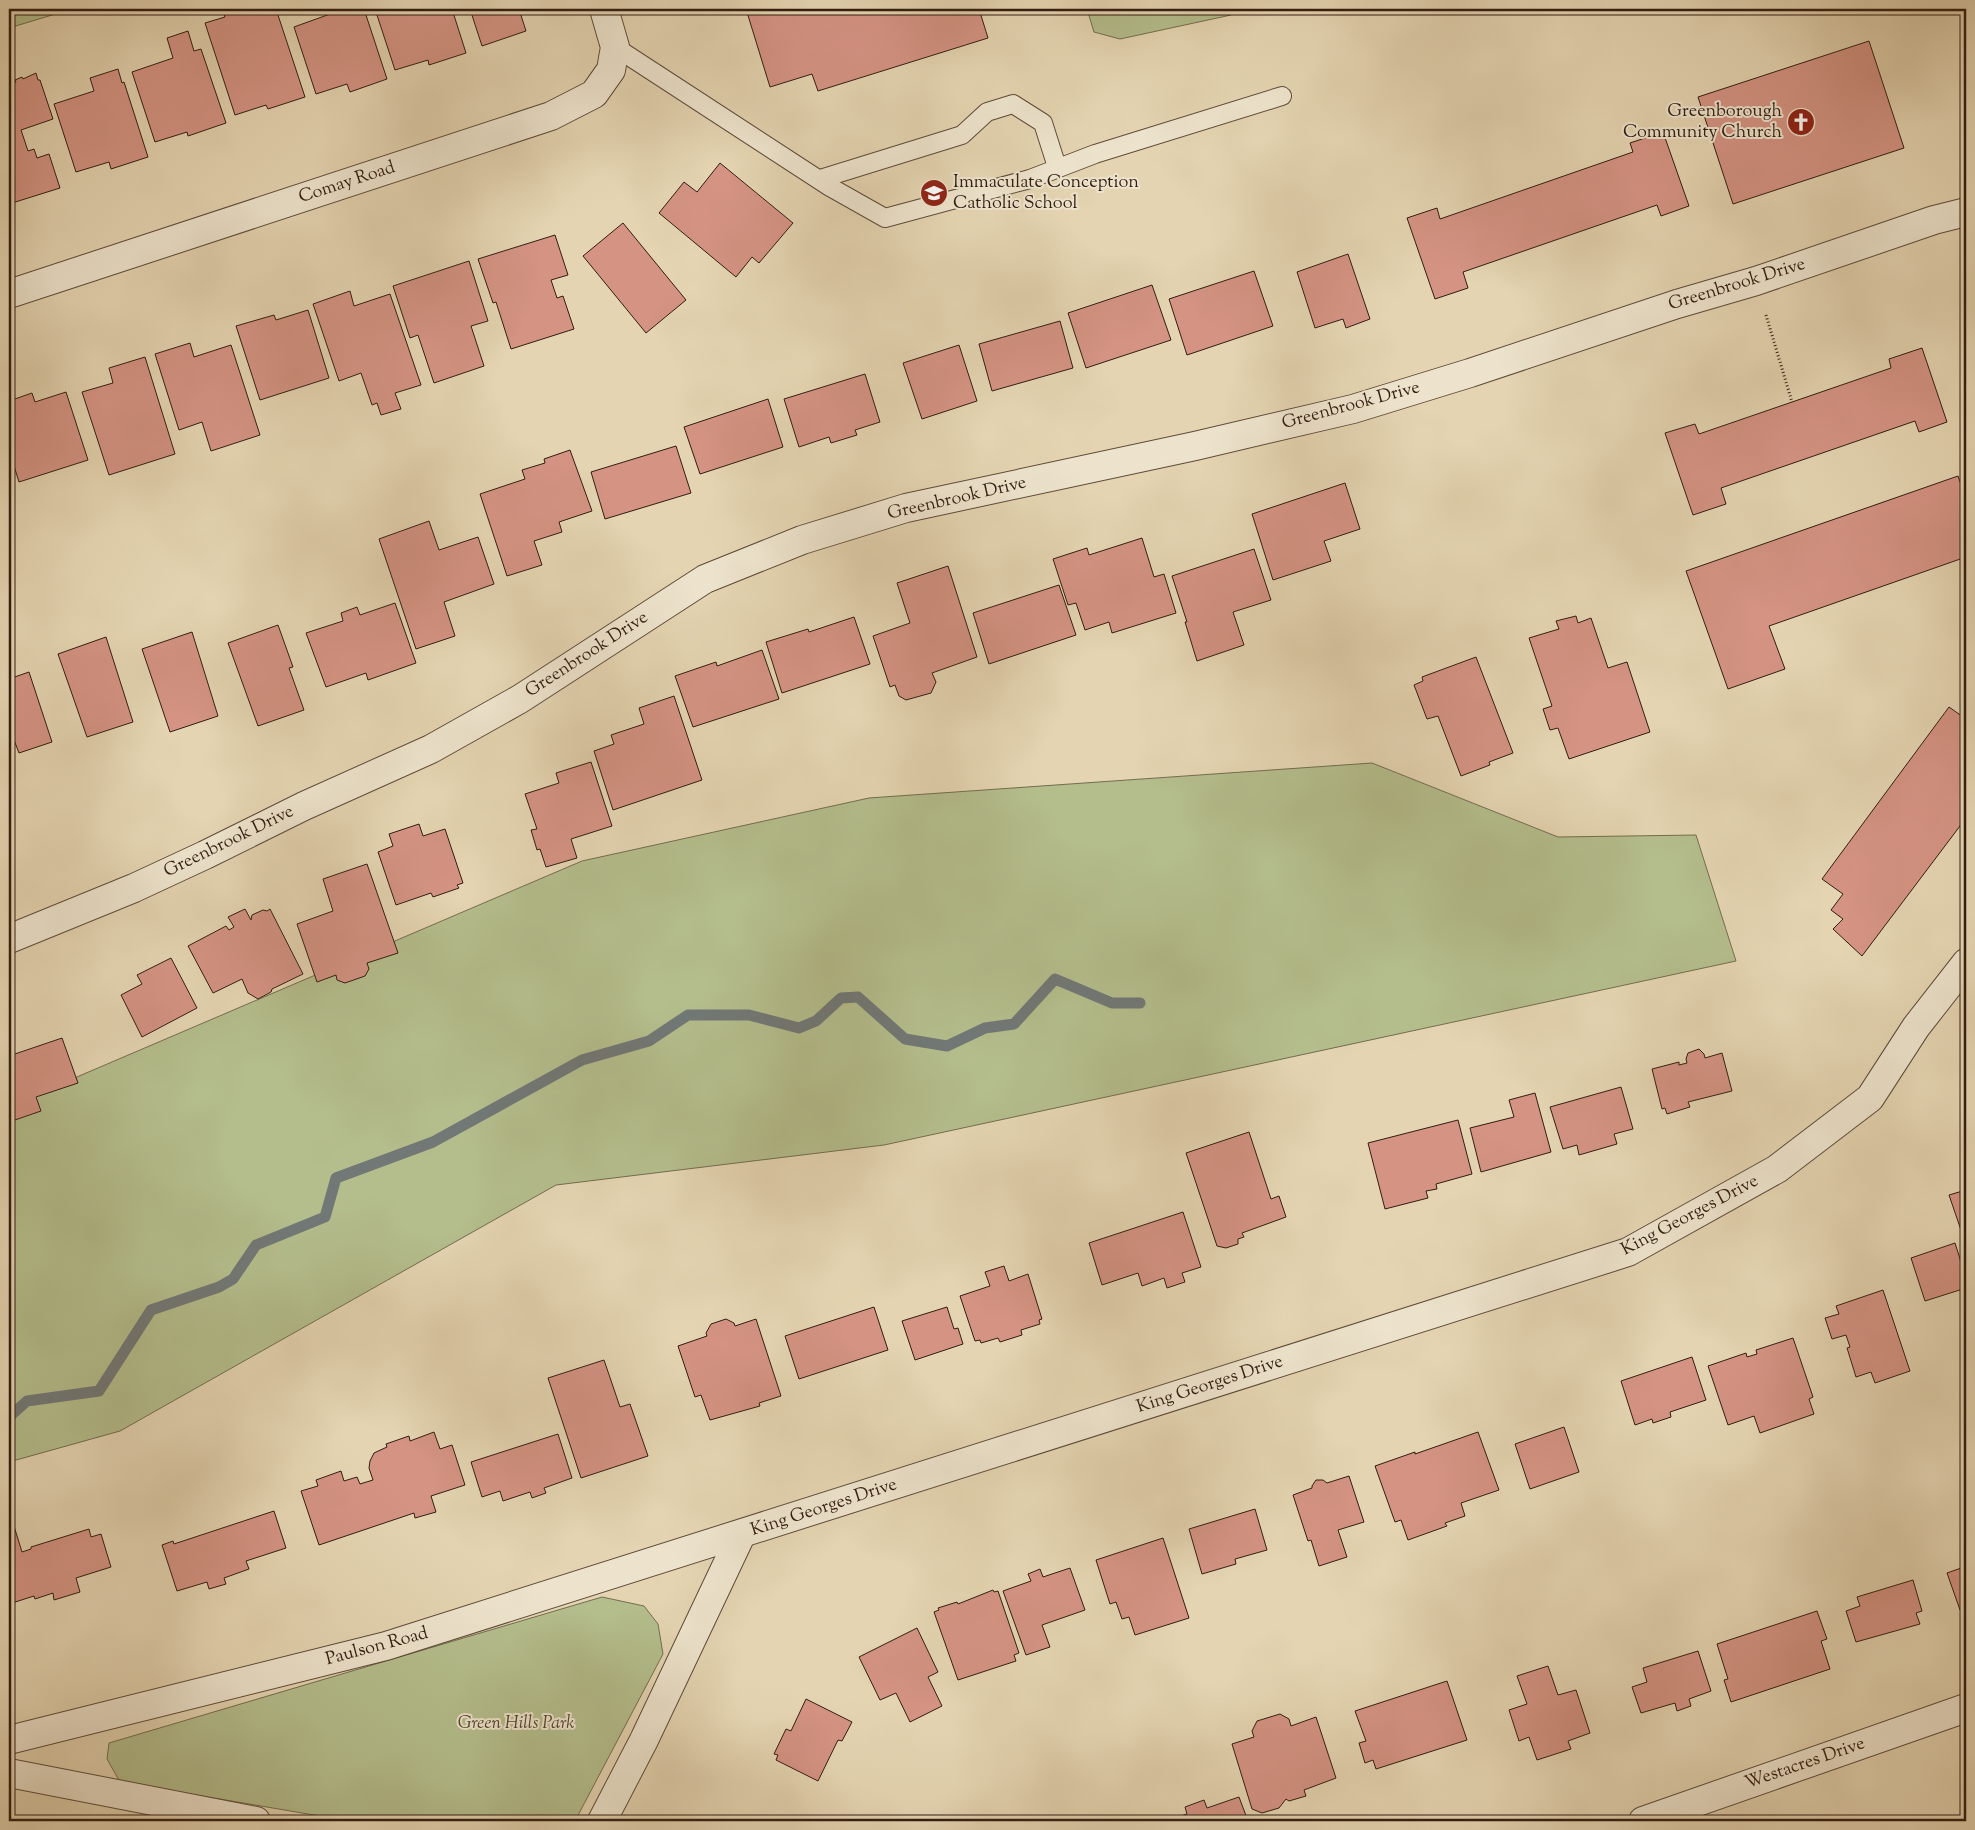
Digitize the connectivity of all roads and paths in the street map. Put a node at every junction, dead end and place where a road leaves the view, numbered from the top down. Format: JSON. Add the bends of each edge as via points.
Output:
{"nodes":[{"id":1,"x":604,"y":9,"type":"edge"},
{"id":2,"x":615,"y":47,"type":"junction"},
{"id":3,"x":1282,"y":96,"type":"dead end"},
{"id":4,"x":1057,"y":167,"type":"junction"},
{"id":5,"x":820,"y":179,"type":"junction"},
{"id":6,"x":1966,"y":212,"type":"edge"},
{"id":7,"x":9,"y":294,"type":"edge"},
{"id":8,"x":1766,"y":315,"type":"dead end"},
{"id":9,"x":1792,"y":402,"type":"dead end"},
{"id":10,"x":9,"y":939,"type":"edge"},
{"id":11,"x":1966,"y":963,"type":"edge"},
{"id":12,"x":1966,"y":994,"type":"edge"},
{"id":13,"x":1916,"y":1027,"type":"junction"},
{"id":14,"x":741,"y":1535,"type":"junction"},
{"id":15,"x":1966,"y":1708,"type":"edge"},
{"id":16,"x":9,"y":1740,"type":"edge"},
{"id":17,"x":9,"y":1773,"type":"edge"},
{"id":18,"x":256,"y":1821,"type":"edge"},
{"id":19,"x":602,"y":1821,"type":"edge"},
{"id":20,"x":1643,"y":1821,"type":"edge"}],
"edges":[{"from":1,"to":2,"type":"street","name":"Comay Road"},
{"from":2,"to":5,"type":"lane"},
{"from":2,"to":7,"type":"street","name":"Comay Road","via":[[611,70],[594,94],[551,116]]},
{"from":3,"to":4,"type":"lane"},
{"from":4,"to":5,"type":"lane","via":[[1030,179],[885,218]]},
{"from":4,"to":5,"type":"lane","via":[[1043,124],[1013,104],[987,112],[962,135]]},
{"from":6,"to":10,"type":"street","name":"Greenbrook Drive","via":[[1353,409],[906,508],[802,540],[705,579],[520,699],[431,749],[134,888]]},
{"from":8,"to":9,"type":"path"},
{"from":11,"to":13,"type":"street","name":"King Georges Drive"},
{"from":12,"to":13,"type":"street","name":"King Georges Drive"},
{"from":13,"to":14,"type":"street","name":"King Georges Drive","via":[[1870,1098],[1777,1170],[1628,1252]]},
{"from":14,"to":16,"type":"street","name":"Paulson Road","via":[[386,1646]]},
{"from":14,"to":19,"type":"street","name":"King Georges Drive"},
{"from":15,"to":20,"type":"street","name":"Westacres Drive"},
{"from":17,"to":18,"type":"street"}]}
